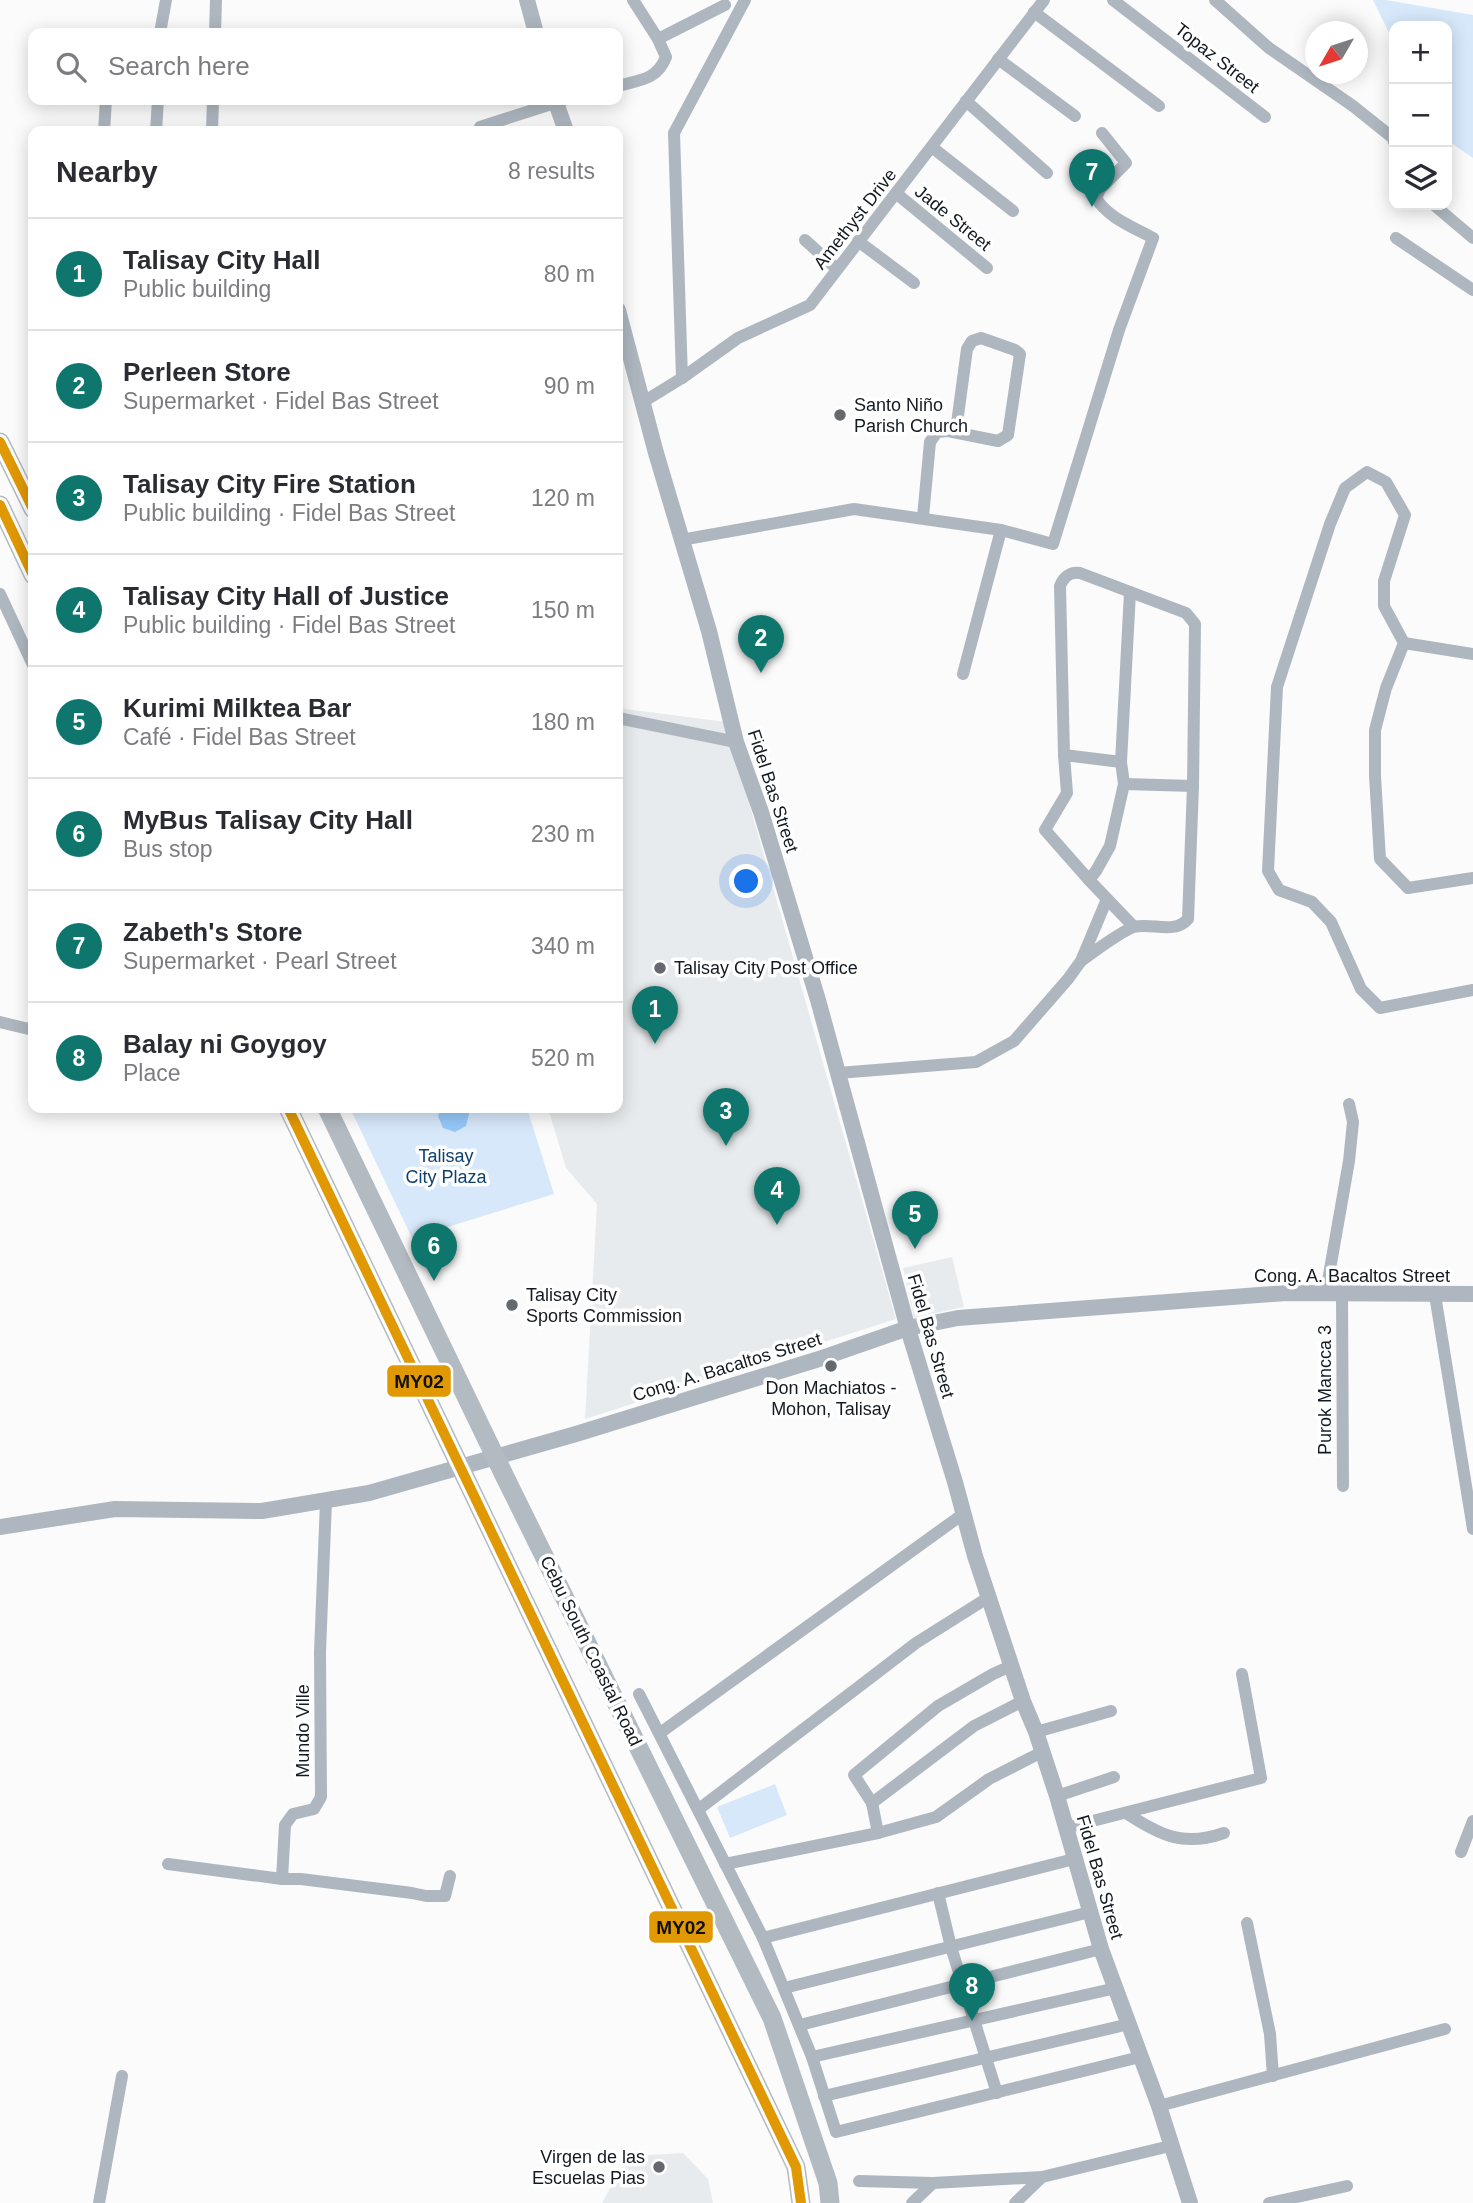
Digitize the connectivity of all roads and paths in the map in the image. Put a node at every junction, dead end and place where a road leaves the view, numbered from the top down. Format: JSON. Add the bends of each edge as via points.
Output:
{"nodes":[{"id":1,"x":166,"y":0,"type":"edge"},
{"id":2,"x":216,"y":0,"type":"edge"},
{"id":3,"x":527,"y":0,"type":"edge"},
{"id":4,"x":633,"y":0,"type":"edge"},
{"id":5,"x":745,"y":0,"type":"edge"},
{"id":6,"x":1044,"y":0,"type":"edge"},
{"id":7,"x":1113,"y":0,"type":"edge"},
{"id":8,"x":1215,"y":0,"type":"edge"},
{"id":9,"x":725,"y":5,"type":"dead end"},
{"id":10,"x":1034,"y":12,"type":"junction"},
{"id":11,"x":161,"y":28,"type":"edge"},
{"id":12,"x":215,"y":28,"type":"edge"},
{"id":13,"x":535,"y":28,"type":"edge"},
{"id":14,"x":658,"y":39,"type":"junction"},
{"id":15,"x":998,"y":59,"type":"junction"},
{"id":16,"x":623,"y":85,"type":"edge"},
{"id":17,"x":966,"y":101,"type":"junction"},
{"id":18,"x":106,"y":105,"type":"edge"},
{"id":19,"x":158,"y":105,"type":"edge"},
{"id":20,"x":213,"y":105,"type":"edge"},
{"id":21,"x":544,"y":105,"type":"edge"},
{"id":22,"x":559,"y":105,"type":"edge"},
{"id":23,"x":1158,"y":106,"type":"dead end"},
{"id":24,"x":1075,"y":116,"type":"dead end"},
{"id":25,"x":1265,"y":117,"type":"dead end"},
{"id":26,"x":104,"y":126,"type":"edge"},
{"id":27,"x":156,"y":126,"type":"edge"},
{"id":28,"x":212,"y":126,"type":"edge"},
{"id":29,"x":483,"y":126,"type":"edge"},
{"id":30,"x":565,"y":126,"type":"edge"},
{"id":31,"x":1102,"y":133,"type":"dead end"},
{"id":32,"x":1389,"y":135,"type":"edge"},
{"id":33,"x":933,"y":148,"type":"junction"},
{"id":34,"x":1047,"y":173,"type":"dead end"},
{"id":35,"x":897,"y":194,"type":"junction"},
{"id":36,"x":1440,"y":210,"type":"edge"},
{"id":37,"x":1013,"y":211,"type":"dead end"},
{"id":38,"x":1396,"y":238,"type":"dead end"},
{"id":39,"x":1473,"y":238,"type":"edge"},
{"id":40,"x":805,"y":240,"type":"dead end"},
{"id":41,"x":858,"y":242,"type":"junction"},
{"id":42,"x":987,"y":268,"type":"dead end"},
{"id":43,"x":837,"y":269,"type":"junction"},
{"id":44,"x":914,"y":283,"type":"dead end"},
{"id":45,"x":1473,"y":290,"type":"edge"},
{"id":46,"x":623,"y":328,"type":"edge"},
{"id":47,"x":682,"y":378,"type":"junction"},
{"id":48,"x":643,"y":402,"type":"junction"},
{"id":49,"x":948,"y":431,"type":"junction"},
{"id":50,"x":0,"y":442,"type":"edge"},
{"id":51,"x":28,"y":499,"type":"edge"},
{"id":52,"x":0,"y":505,"type":"edge"},
{"id":53,"x":923,"y":517,"type":"junction"},
{"id":54,"x":1001,"y":530,"type":"junction"},
{"id":55,"x":681,"y":540,"type":"junction"},
{"id":56,"x":28,"y":564,"type":"edge"},
{"id":57,"x":1129,"y":592,"type":"junction"},
{"id":58,"x":0,"y":594,"type":"edge"},
{"id":59,"x":1404,"y":643,"type":"junction"},
{"id":60,"x":28,"y":654,"type":"edge"},
{"id":61,"x":1473,"y":654,"type":"edge"},
{"id":62,"x":963,"y":674,"type":"dead end"},
{"id":63,"x":623,"y":720,"type":"edge"},
{"id":64,"x":736,"y":742,"type":"junction"},
{"id":65,"x":1064,"y":755,"type":"junction"},
{"id":66,"x":1121,"y":762,"type":"junction"},
{"id":67,"x":1124,"y":784,"type":"junction"},
{"id":68,"x":1193,"y":786,"type":"junction"},
{"id":69,"x":1473,"y":878,"type":"edge"},
{"id":70,"x":1088,"y":880,"type":"junction"},
{"id":71,"x":1107,"y":900,"type":"junction"},
{"id":72,"x":1134,"y":927,"type":"junction"},
{"id":73,"x":1081,"y":961,"type":"junction"},
{"id":74,"x":1473,"y":990,"type":"edge"},
{"id":75,"x":0,"y":1022,"type":"edge"},
{"id":76,"x":28,"y":1029,"type":"edge"},
{"id":77,"x":838,"y":1073,"type":"junction"},
{"id":78,"x":1349,"y":1104,"type":"dead end"},
{"id":79,"x":290,"y":1113,"type":"edge"},
{"id":80,"x":329,"y":1113,"type":"edge"},
{"id":81,"x":1334,"y":1293,"type":"junction"},
{"id":82,"x":1473,"y":1294,"type":"edge"},
{"id":83,"x":1435,"y":1295,"type":"junction"},
{"id":84,"x":908,"y":1329,"type":"junction"},
{"id":85,"x":496,"y":1458,"type":"junction"},
{"id":86,"x":460,"y":1468,"type":"junction"},
{"id":87,"x":1343,"y":1486,"type":"dead end"},
{"id":88,"x":326,"y":1501,"type":"junction"},
{"id":89,"x":963,"y":1514,"type":"junction"},
{"id":90,"x":0,"y":1527,"type":"edge"},
{"id":91,"x":1473,"y":1529,"type":"edge"},
{"id":92,"x":989,"y":1597,"type":"junction"},
{"id":93,"x":1011,"y":1665,"type":"junction"},
{"id":94,"x":1242,"y":1674,"type":"dead end"},
{"id":95,"x":639,"y":1694,"type":"dead end"},
{"id":96,"x":1023,"y":1701,"type":"junction"},
{"id":97,"x":1111,"y":1711,"type":"dead end"},
{"id":98,"x":1036,"y":1732,"type":"junction"},
{"id":99,"x":660,"y":1733,"type":"junction"},
{"id":100,"x":1042,"y":1752,"type":"junction"},
{"id":101,"x":1114,"y":1777,"type":"dead end"},
{"id":102,"x":1057,"y":1796,"type":"junction"},
{"id":103,"x":872,"y":1803,"type":"junction"},
{"id":104,"x":699,"y":1809,"type":"junction"},
{"id":105,"x":1126,"y":1814,"type":"junction"},
{"id":106,"x":1473,"y":1821,"type":"edge"},
{"id":107,"x":1065,"y":1828,"type":"junction"},
{"id":108,"x":878,"y":1833,"type":"junction"},
{"id":109,"x":1224,"y":1833,"type":"dead end"},
{"id":110,"x":1461,"y":1852,"type":"dead end"},
{"id":111,"x":1074,"y":1859,"type":"junction"},
{"id":112,"x":168,"y":1864,"type":"dead end"},
{"id":113,"x":725,"y":1864,"type":"junction"},
{"id":114,"x":450,"y":1876,"type":"dead end"},
{"id":115,"x":282,"y":1879,"type":"junction"},
{"id":116,"x":938,"y":1893,"type":"junction"},
{"id":117,"x":1090,"y":1912,"type":"junction"},
{"id":118,"x":1247,"y":1923,"type":"dead end"},
{"id":119,"x":763,"y":1938,"type":"junction"},
{"id":120,"x":951,"y":1947,"type":"junction"},
{"id":121,"x":1101,"y":1949,"type":"junction"},
{"id":122,"x":776,"y":1970,"type":"junction"},
{"id":123,"x":754,"y":1981,"type":"junction"},
{"id":124,"x":963,"y":1984,"type":"junction"},
{"id":125,"x":784,"y":1988,"type":"junction"},
{"id":126,"x":1116,"y":1988,"type":"junction"},
{"id":127,"x":975,"y":2020,"type":"junction"},
{"id":128,"x":1129,"y":2024,"type":"junction"},
{"id":129,"x":800,"y":2025,"type":"junction"},
{"id":130,"x":1445,"y":2029,"type":"dead end"},
{"id":131,"x":986,"y":2056,"type":"junction"},
{"id":132,"x":811,"y":2057,"type":"junction"},
{"id":133,"x":1140,"y":2057,"type":"junction"},
{"id":134,"x":122,"y":2076,"type":"dead end"},
{"id":135,"x":1273,"y":2076,"type":"junction"},
{"id":136,"x":997,"y":2093,"type":"junction"},
{"id":137,"x":824,"y":2096,"type":"junction"},
{"id":138,"x":1159,"y":2106,"type":"junction"},
{"id":139,"x":1170,"y":2146,"type":"junction"},
{"id":140,"x":1042,"y":2177,"type":"junction"},
{"id":141,"x":859,"y":2182,"type":"dead end"},
{"id":142,"x":933,"y":2183,"type":"junction"},
{"id":143,"x":1347,"y":2186,"type":"dead end"},
{"id":144,"x":99,"y":2203,"type":"edge"},
{"id":145,"x":800,"y":2203,"type":"edge"},
{"id":146,"x":830,"y":2203,"type":"edge"},
{"id":147,"x":912,"y":2203,"type":"edge"},
{"id":148,"x":1015,"y":2203,"type":"edge"},
{"id":149,"x":1190,"y":2203,"type":"edge"},
{"id":150,"x":1269,"y":2203,"type":"edge"}],
"edges":[{"from":1,"to":11,"type":"street"},
{"from":2,"to":12,"type":"street"},
{"from":3,"to":13,"type":"street"},
{"from":4,"to":14,"type":"street"},
{"from":5,"to":47,"type":"street","via":[[674,133]]},
{"from":6,"to":10,"type":"street","name":"Amethyst Drive"},
{"from":7,"to":25,"type":"street","name":"Topaz Street"},
{"from":8,"to":32,"type":"street","via":[[1269,48]]},
{"from":9,"to":14,"type":"street"},
{"from":10,"to":15,"type":"street","name":"Amethyst Drive"},
{"from":10,"to":23,"type":"street"},
{"from":14,"to":16,"type":"street","via":[[666,57],[662,68],[651,77]]},
{"from":15,"to":17,"type":"street","name":"Amethyst Drive"},
{"from":15,"to":24,"type":"street"},
{"from":17,"to":33,"type":"street","name":"Amethyst Drive"},
{"from":17,"to":34,"type":"street"},
{"from":18,"to":26,"type":"street"},
{"from":19,"to":27,"type":"street"},
{"from":20,"to":28,"type":"street"},
{"from":21,"to":29,"type":"street"},
{"from":22,"to":30,"type":"street"},
{"from":31,"to":54,"type":"street","via":[[1126,163],[1096,198],[1112,215],[1153,238],[1119,330],[1053,544]]},
{"from":33,"to":35,"type":"street","name":"Amethyst Drive"},
{"from":33,"to":37,"type":"street"},
{"from":35,"to":41,"type":"street","name":"Amethyst Drive"},
{"from":35,"to":42,"type":"street","name":"Jade Street"},
{"from":36,"to":39,"type":"street"},
{"from":38,"to":45,"type":"street"},
{"from":40,"to":43,"type":"street"},
{"from":41,"to":43,"type":"street","name":"Amethyst Drive"},
{"from":41,"to":44,"type":"street"},
{"from":43,"to":47,"type":"street","name":"Amethyst Drive","via":[[810,305],[738,338]]},
{"from":46,"to":48,"type":"street","name":"Fidel Bas Street"},
{"from":47,"to":48,"type":"street","name":"Amethyst Drive"},
{"from":48,"to":55,"type":"street","name":"Fidel Bas Street"},
{"from":49,"to":49,"type":"street","via":[[957,423],[972,341],[981,338],[1016,350],[1020,354],[1008,435],[998,441]]},
{"from":49,"to":53,"type":"street","via":[[937,432],[929,442]]},
{"from":50,"to":51,"type":"highway"},
{"from":52,"to":56,"type":"highway"},
{"from":53,"to":54,"type":"street"},
{"from":53,"to":55,"type":"street","via":[[854,509]]},
{"from":54,"to":62,"type":"street"},
{"from":55,"to":64,"type":"street","name":"Fidel Bas Street"},
{"from":57,"to":65,"type":"street","via":[[1080,572],[1070,573],[1061,583]]},
{"from":57,"to":66,"type":"street"},
{"from":57,"to":68,"type":"street","via":[[1186,612],[1195,624]]},
{"from":58,"to":60,"type":"street"},
{"from":59,"to":61,"type":"street"},
{"from":59,"to":69,"type":"street","via":[[1375,730],[1380,859],[1408,888]]},
{"from":59,"to":74,"type":"street","via":[[1384,606],[1384,581],[1405,515],[1387,482],[1367,472],[1345,488],[1277,687],[1268,871],[1279,890],[1312,902],[1331,922],[1361,989],[1380,1008]]},
{"from":63,"to":64,"type":"street"},
{"from":64,"to":77,"type":"street","name":"Fidel Bas Street"},
{"from":65,"to":66,"type":"street"},
{"from":65,"to":70,"type":"street","via":[[1067,793],[1045,830]]},
{"from":66,"to":67,"type":"street"},
{"from":67,"to":68,"type":"street"},
{"from":67,"to":70,"type":"street","via":[[1110,846]]},
{"from":68,"to":72,"type":"street","via":[[1188,919],[1161,928]]},
{"from":70,"to":71,"type":"street"},
{"from":71,"to":72,"type":"street"},
{"from":71,"to":73,"type":"street"},
{"from":72,"to":73,"type":"street"},
{"from":73,"to":77,"type":"street","via":[[1014,1041],[985,1058],[953,1065]]},
{"from":75,"to":76,"type":"street"},
{"from":77,"to":84,"type":"street","name":"Fidel Bas Street"},
{"from":78,"to":81,"type":"street","name":"Purok Mancca 3","via":[[1353,1122]]},
{"from":79,"to":86,"type":"highway"},
{"from":80,"to":85,"type":"highway","name":"Cebu South Coastal Road"},
{"from":81,"to":83,"type":"street","name":"Cong. A. Bacaltos Street"},
{"from":81,"to":84,"type":"street","name":"Cong. A. Bacaltos Street","via":[[1045,1310],[958,1318]]},
{"from":81,"to":87,"type":"street","name":"Purok Mancca 3"},
{"from":82,"to":83,"type":"street","name":"Cong. A. Bacaltos Street"},
{"from":83,"to":91,"type":"street"},
{"from":84,"to":85,"type":"street","name":"Cong. A. Bacaltos Street"},
{"from":84,"to":89,"type":"street","name":"Fidel Bas Street"},
{"from":85,"to":86,"type":"street","name":"Cong. A. Bacaltos Street"},
{"from":85,"to":123,"type":"highway","name":"Cebu South Coastal Road"},
{"from":86,"to":88,"type":"street","name":"Cong. A. Bacaltos Street"},
{"from":86,"to":145,"type":"highway","via":[[796,2167]]},
{"from":88,"to":90,"type":"street","name":"Cong. A. Bacaltos Street","via":[[262,1511],[115,1509]]},
{"from":88,"to":115,"type":"street","name":"Mundo Ville","via":[[321,1797],[314,1809],[293,1814],[285,1825]]},
{"from":89,"to":92,"type":"street","name":"Fidel Bas Street"},
{"from":89,"to":99,"type":"street"},
{"from":92,"to":93,"type":"street","name":"Fidel Bas Street"},
{"from":92,"to":104,"type":"street","via":[[916,1643]]},
{"from":93,"to":96,"type":"street","name":"Fidel Bas Street"},
{"from":93,"to":103,"type":"street","via":[[938,1706],[854,1775]]},
{"from":94,"to":105,"type":"street","via":[[1261,1778]]},
{"from":95,"to":99,"type":"street"},
{"from":96,"to":98,"type":"street","name":"Fidel Bas Street"},
{"from":96,"to":103,"type":"street","via":[[974,1726]]},
{"from":97,"to":98,"type":"street"},
{"from":98,"to":100,"type":"street","name":"Fidel Bas Street"},
{"from":99,"to":104,"type":"street"},
{"from":100,"to":102,"type":"street","name":"Fidel Bas Street"},
{"from":100,"to":108,"type":"street","via":[[989,1779],[936,1818]]},
{"from":101,"to":102,"type":"street"},
{"from":102,"to":107,"type":"street","name":"Fidel Bas Street"},
{"from":103,"to":108,"type":"street"},
{"from":104,"to":113,"type":"street"},
{"from":105,"to":107,"type":"street"},
{"from":105,"to":109,"type":"street","via":[[1183,1840]]},
{"from":106,"to":110,"type":"street"},
{"from":107,"to":111,"type":"street","name":"Fidel Bas Street"},
{"from":108,"to":113,"type":"street"},
{"from":111,"to":116,"type":"street"},
{"from":111,"to":117,"type":"street","name":"Fidel Bas Street"},
{"from":112,"to":115,"type":"street"},
{"from":113,"to":119,"type":"street"},
{"from":114,"to":115,"type":"street","via":[[445,1896]]},
{"from":116,"to":119,"type":"street"},
{"from":116,"to":120,"type":"street"},
{"from":117,"to":120,"type":"street"},
{"from":117,"to":121,"type":"street","name":"Fidel Bas Street"},
{"from":118,"to":135,"type":"street","via":[[1268,2025]]},
{"from":119,"to":122,"type":"street"},
{"from":120,"to":124,"type":"street"},
{"from":120,"to":125,"type":"street"},
{"from":121,"to":124,"type":"street"},
{"from":121,"to":126,"type":"street","name":"Fidel Bas Street"},
{"from":122,"to":123,"type":"street"},
{"from":122,"to":125,"type":"street"},
{"from":123,"to":146,"type":"highway","name":"Cebu South Coastal Road","via":[[776,2030],[828,2183]]},
{"from":124,"to":127,"type":"street"},
{"from":124,"to":129,"type":"street"},
{"from":125,"to":129,"type":"street"},
{"from":126,"to":127,"type":"street"},
{"from":126,"to":128,"type":"street","name":"Fidel Bas Street"},
{"from":127,"to":131,"type":"street"},
{"from":127,"to":132,"type":"street"},
{"from":128,"to":131,"type":"street"},
{"from":128,"to":133,"type":"street","name":"Fidel Bas Street"},
{"from":129,"to":132,"type":"street"},
{"from":130,"to":135,"type":"street"},
{"from":131,"to":136,"type":"street"},
{"from":131,"to":137,"type":"street"},
{"from":132,"to":137,"type":"street"},
{"from":133,"to":136,"type":"street"},
{"from":133,"to":138,"type":"street","name":"Fidel Bas Street"},
{"from":134,"to":144,"type":"street"},
{"from":135,"to":138,"type":"street"},
{"from":136,"to":137,"type":"street","via":[[836,2132]]},
{"from":138,"to":139,"type":"street","name":"Fidel Bas Street"},
{"from":139,"to":140,"type":"street"},
{"from":139,"to":149,"type":"street","name":"Fidel Bas Street"},
{"from":140,"to":142,"type":"street"},
{"from":140,"to":148,"type":"street"},
{"from":141,"to":142,"type":"street"},
{"from":142,"to":147,"type":"street"},
{"from":143,"to":150,"type":"street"}]}
